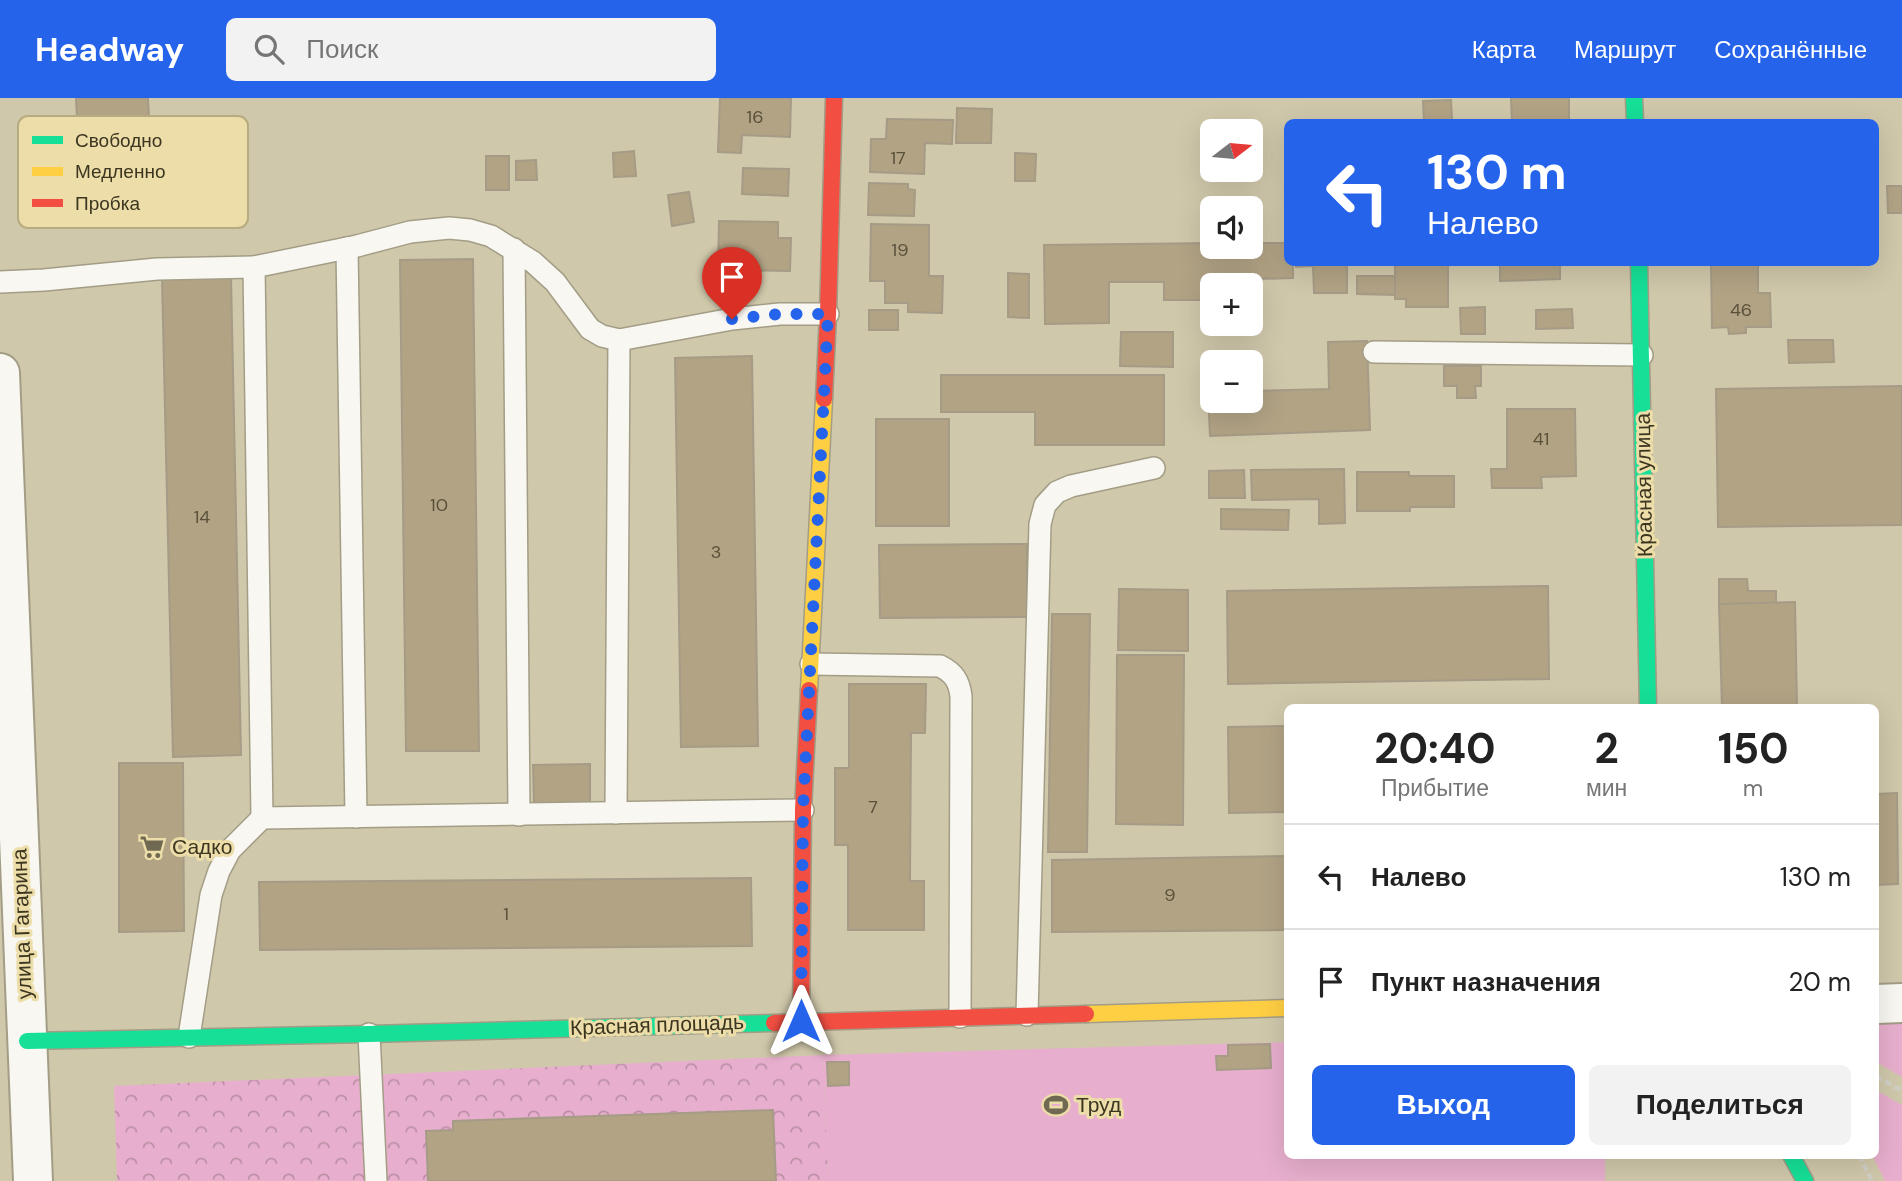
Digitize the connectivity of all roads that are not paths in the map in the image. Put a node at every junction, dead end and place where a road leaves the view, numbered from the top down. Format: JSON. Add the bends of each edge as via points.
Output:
{"nodes":[{"id":1,"x":834,"y":98,"type":"edge"},
{"id":2,"x":1634,"y":98,"type":"edge"},
{"id":3,"x":1635,"y":119,"type":"edge"},
{"id":4,"x":347,"y":248,"type":"junction"},
{"id":5,"x":514,"y":249,"type":"junction"},
{"id":6,"x":1639,"y":266,"type":"edge"},
{"id":7,"x":254,"y":267,"type":"junction"},
{"id":8,"x":0,"y":282,"type":"edge"},
{"id":9,"x":828,"y":314,"type":"junction"},
{"id":10,"x":619,"y":341,"type":"junction"},
{"id":11,"x":1374,"y":352,"type":"dead end"},
{"id":12,"x":1642,"y":355,"type":"junction"},
{"id":13,"x":0,"y":373,"type":"edge"},
{"id":14,"x":1154,"y":468,"type":"dead end"},
{"id":15,"x":811,"y":664,"type":"junction"},
{"id":16,"x":1648,"y":704,"type":"edge"},
{"id":17,"x":803,"y":810,"type":"junction"},
{"id":18,"x":616,"y":813,"type":"junction"},
{"id":19,"x":519,"y":814,"type":"junction"},
{"id":20,"x":356,"y":817,"type":"junction"},
{"id":21,"x":262,"y":818,"type":"junction"},
{"id":22,"x":1902,"y":1003,"type":"edge"},
{"id":23,"x":1879,"y":1004,"type":"edge"},
{"id":24,"x":1284,"y":1008,"type":"edge"},
{"id":25,"x":1027,"y":1015,"type":"junction"},
{"id":26,"x":960,"y":1017,"type":"junction"},
{"id":27,"x":801,"y":1021,"type":"junction"},
{"id":28,"x":369,"y":1034,"type":"junction"},
{"id":29,"x":189,"y":1037,"type":"junction"},
{"id":30,"x":26,"y":1041,"type":"junction"},
{"id":31,"x":1793,"y":1159,"type":"edge"},
{"id":32,"x":33,"y":1181,"type":"edge"},
{"id":33,"x":376,"y":1181,"type":"edge"},
{"id":34,"x":1805,"y":1181,"type":"edge"}],
"edges":[{"from":1,"to":9,"type":"street"},
{"from":2,"to":3,"type":"street"},
{"from":4,"to":5,"type":"lane","via":[[410,232],[449,228],[491,236]]},
{"from":4,"to":7,"type":"lane"},
{"from":4,"to":20,"type":"lane"},
{"from":5,"to":10,"type":"lane","via":[[555,282],[590,328]]},
{"from":5,"to":19,"type":"lane"},
{"from":6,"to":12,"type":"street","name":"Красная улица"},
{"from":7,"to":8,"type":"lane","via":[[157,269]]},
{"from":7,"to":21,"type":"lane"},
{"from":9,"to":10,"type":"lane","via":[[732,319]]},
{"from":9,"to":15,"type":"street"},
{"from":10,"to":18,"type":"lane"},
{"from":11,"to":12,"type":"lane"},
{"from":12,"to":16,"type":"street","name":"Красная улица"},
{"from":13,"to":30,"type":"street","name":"улица Гагарина"},
{"from":14,"to":25,"type":"lane","via":[[1057,492],[1045,505],[1040,524]]},
{"from":15,"to":17,"type":"street"},
{"from":15,"to":26,"type":"lane","via":[[940,666],[959,683]]},
{"from":17,"to":18,"type":"lane"},
{"from":17,"to":27,"type":"street"},
{"from":18,"to":19,"type":"lane"},
{"from":19,"to":20,"type":"lane"},
{"from":20,"to":21,"type":"lane"},
{"from":21,"to":29,"type":"lane","via":[[230,850],[211,895]]},
{"from":22,"to":23,"type":"street"},
{"from":24,"to":25,"type":"street","name":"Красная площадь"},
{"from":25,"to":26,"type":"street","name":"Красная площадь"},
{"from":26,"to":27,"type":"street","name":"Красная площадь"},
{"from":27,"to":28,"type":"street","name":"Красная площадь"},
{"from":28,"to":29,"type":"street","name":"Красная площадь"},
{"from":28,"to":33,"type":"lane"},
{"from":29,"to":30,"type":"street","name":"Красная площадь"},
{"from":30,"to":32,"type":"street","name":"улица Гагарина"},
{"from":31,"to":34,"type":"street"}]}
